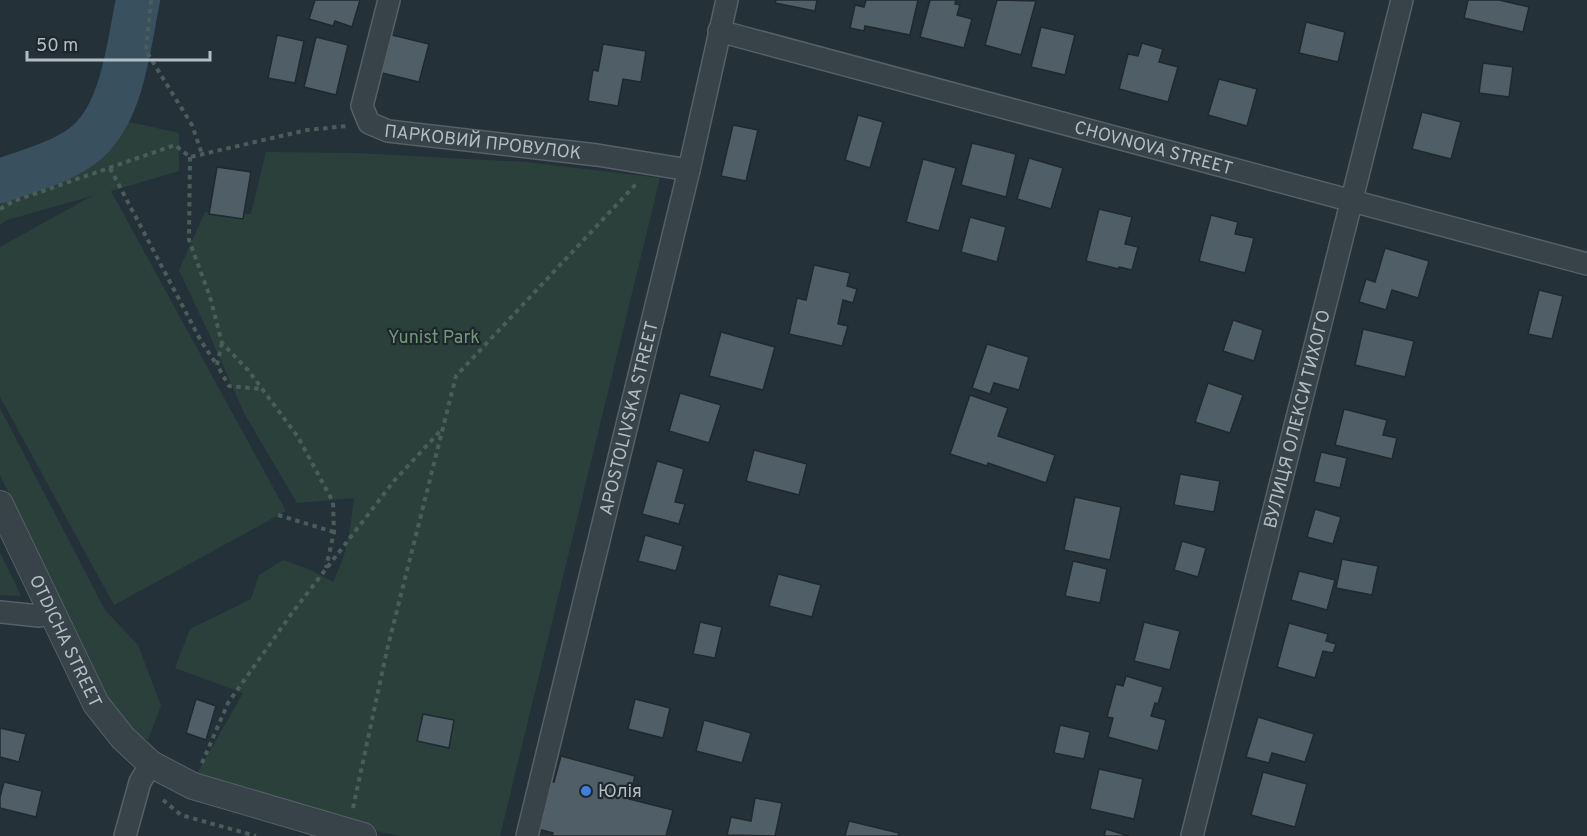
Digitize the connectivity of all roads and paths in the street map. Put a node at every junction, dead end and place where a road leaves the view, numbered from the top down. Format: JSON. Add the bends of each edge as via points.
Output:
{"nodes":[{"id":1,"x":151,"y":0,"type":"edge"},
{"id":2,"x":389,"y":0,"type":"edge"},
{"id":3,"x":727,"y":0,"type":"edge"},
{"id":4,"x":1402,"y":0,"type":"edge"},
{"id":5,"x":719,"y":31,"type":"junction"},
{"id":6,"x":369,"y":123,"type":"junction"},
{"id":7,"x":202,"y":154,"type":"junction"},
{"id":8,"x":190,"y":157,"type":"junction"},
{"id":9,"x":654,"y":165,"type":"junction"},
{"id":10,"x":110,"y":168,"type":"junction"},
{"id":11,"x":689,"y":170,"type":"junction"},
{"id":12,"x":1351,"y":200,"type":"junction"},
{"id":13,"x":0,"y":209,"type":"edge"},
{"id":14,"x":1587,"y":264,"type":"edge"},
{"id":15,"x":222,"y":343,"type":"junction"},
{"id":16,"x":218,"y":365,"type":"junction"},
{"id":17,"x":262,"y":389,"type":"junction"},
{"id":18,"x":444,"y":427,"type":"junction"},
{"id":19,"x":0,"y":504,"type":"edge"},
{"id":20,"x":278,"y":515,"type":"dead end"},
{"id":21,"x":334,"y":532,"type":"junction"},
{"id":22,"x":326,"y":568,"type":"junction"},
{"id":23,"x":51,"y":610,"type":"junction"},
{"id":24,"x":0,"y":612,"type":"edge"},
{"id":25,"x":151,"y":764,"type":"junction"},
{"id":26,"x":193,"y":786,"type":"junction"},
{"id":27,"x":355,"y":834,"type":"edge"},
{"id":28,"x":125,"y":836,"type":"edge"},
{"id":29,"x":527,"y":836,"type":"edge"},
{"id":30,"x":1191,"y":836,"type":"edge"}],
"edges":[{"from":1,"to":7,"type":"path","via":[[146,51],[192,125]]},
{"from":2,"to":6,"type":"street","name":"ПАРКОВИЙ ПРОВУЛОК","via":[[363,106]]},
{"from":3,"to":5,"type":"street","name":"APOSTOLIVSKA STREET"},
{"from":4,"to":12,"type":"street","name":"ВУЛИЦЯ ОЛЕКСИ ТИХОГО"},
{"from":5,"to":11,"type":"street","name":"APOSTOLIVSKA STREET"},
{"from":5,"to":12,"type":"street","name":"CHOVNOVA STREET"},
{"from":6,"to":7,"type":"path","via":[[308,130]]},
{"from":6,"to":9,"type":"street","name":"ПАРКОВИЙ ПРОВУЛОК","via":[[388,131],[597,154]]},
{"from":7,"to":8,"type":"path"},
{"from":8,"to":10,"type":"path","via":[[175,145]]},
{"from":8,"to":15,"type":"path","via":[[189,240]]},
{"from":9,"to":11,"type":"street","name":"ПАРКОВИЙ ПРОВУЛОК"},
{"from":9,"to":18,"type":"path","via":[[456,376]]},
{"from":10,"to":13,"type":"path"},
{"from":10,"to":16,"type":"path","via":[[201,341]]},
{"from":11,"to":29,"type":"street","name":"APOSTOLIVSKA STREET"},
{"from":12,"to":14,"type":"street","name":"CHOVNOVA STREET"},
{"from":12,"to":30,"type":"street","name":"ВУЛИЦЯ ОЛЕКСИ ТИХОГО"},
{"from":15,"to":16,"type":"path"},
{"from":15,"to":17,"type":"path"},
{"from":16,"to":17,"type":"path","via":[[229,386]]},
{"from":17,"to":21,"type":"path","via":[[298,437],[333,502]]},
{"from":18,"to":22,"type":"path","via":[[394,481]]},
{"from":18,"to":27,"type":"path","via":[[387,650]]},
{"from":19,"to":23,"type":"street","name":"OTDICHA STREET"},
{"from":20,"to":21,"type":"path"},
{"from":21,"to":22,"type":"path"},
{"from":22,"to":26,"type":"path","via":[[228,703]]},
{"from":23,"to":24,"type":"street","via":[[39,616]]},
{"from":23,"to":25,"type":"street","name":"OTDICHA STREET","via":[[96,705]]},
{"from":25,"to":26,"type":"street","name":"OTDICHA STREET"},
{"from":25,"to":28,"type":"street","via":[[140,782]]},
{"from":26,"to":27,"type":"street","name":"OTDICHA STREET"}]}
